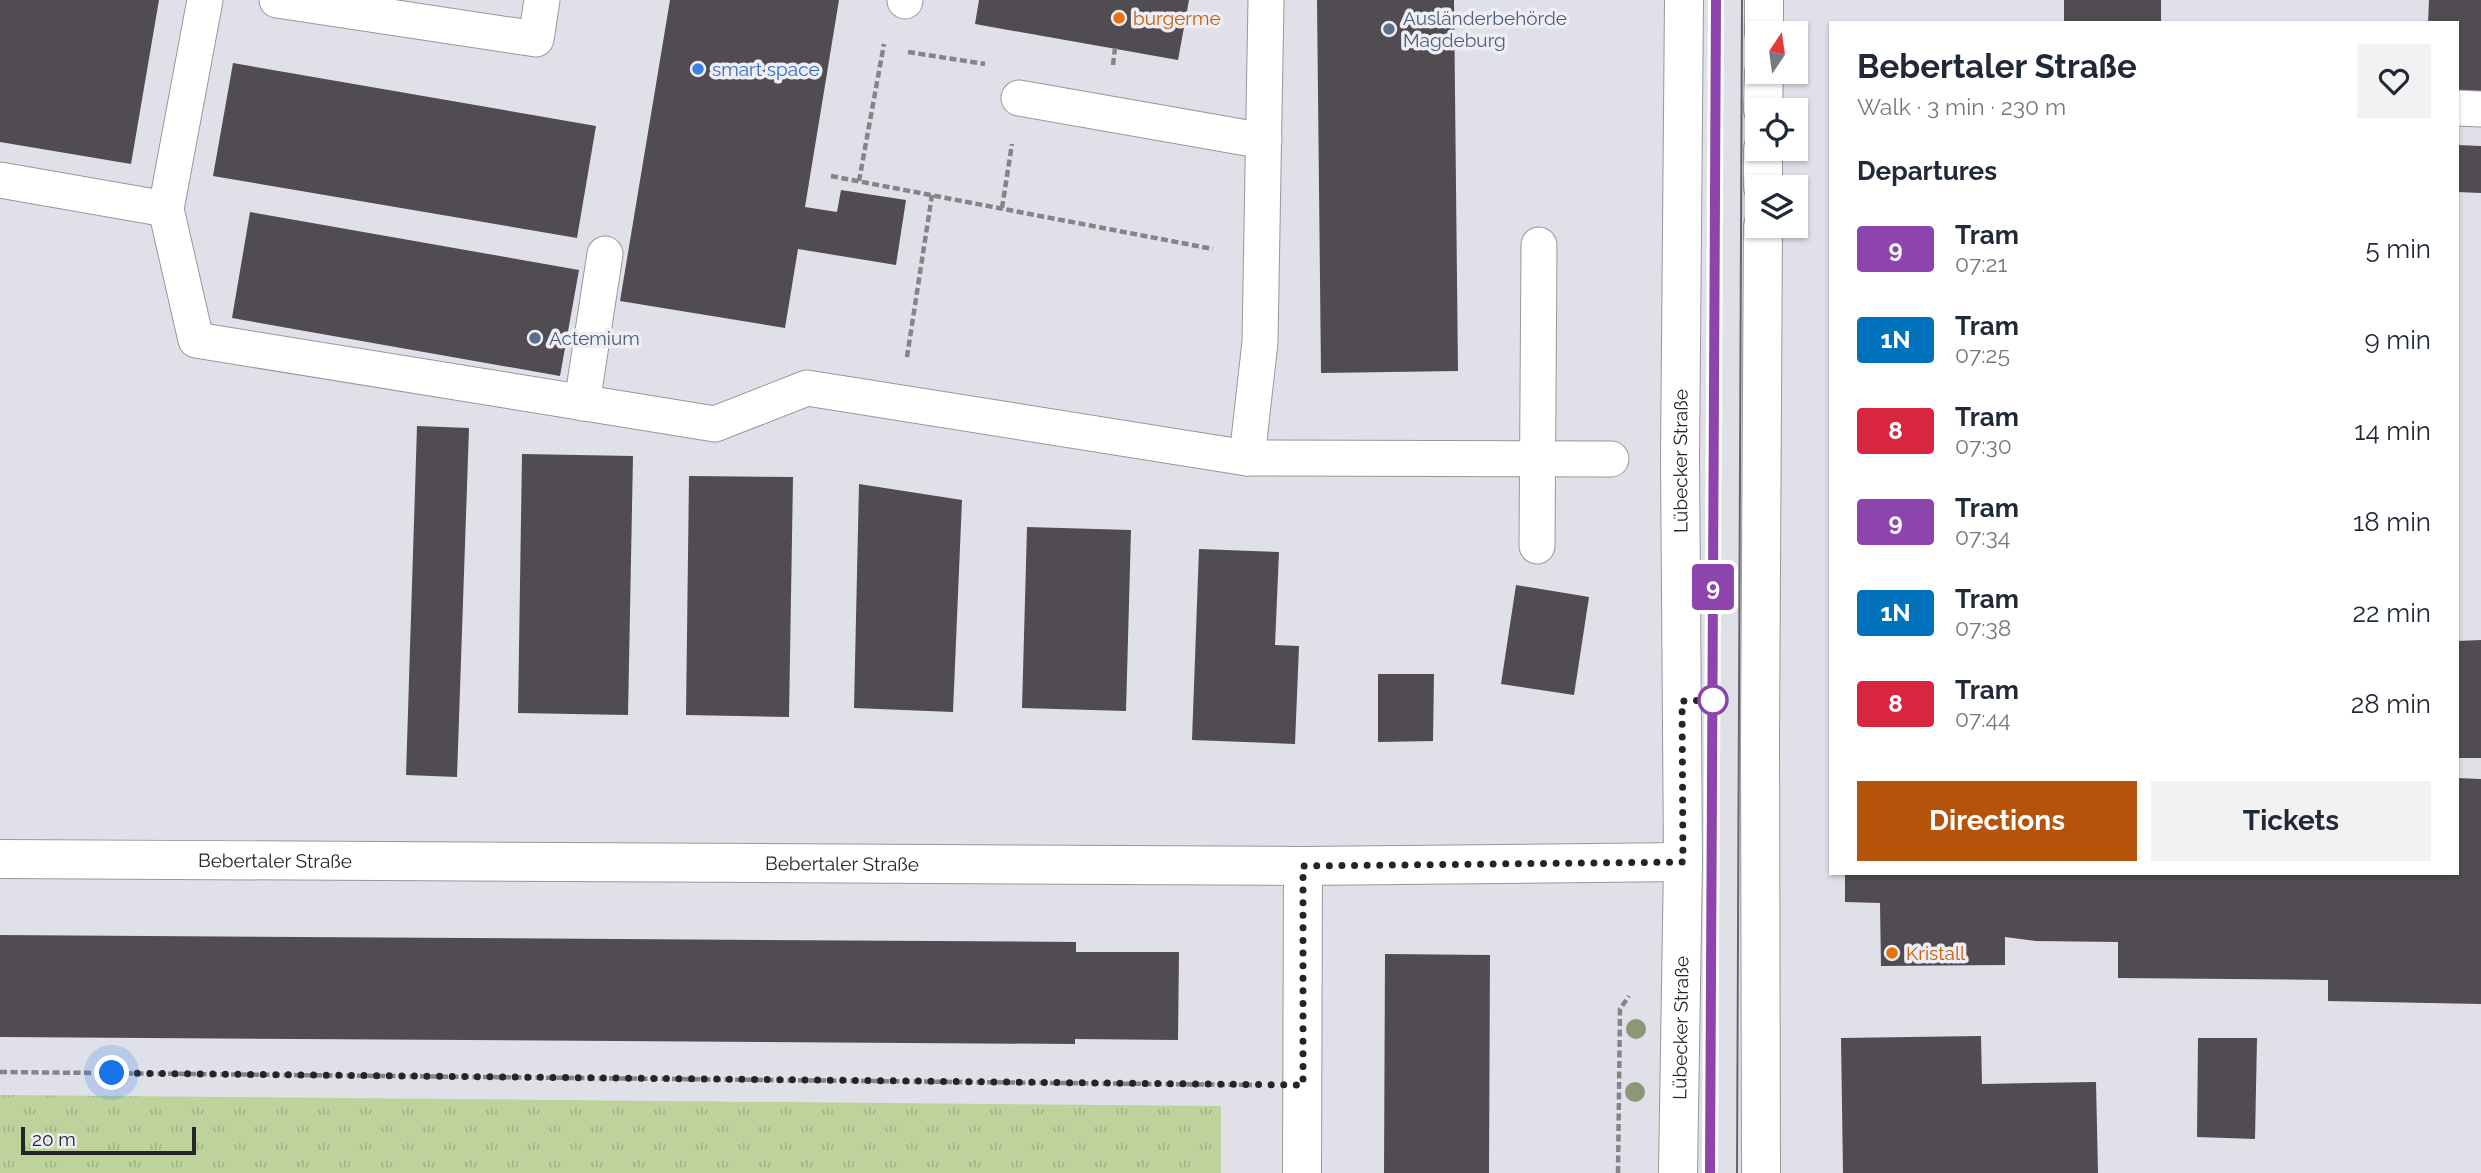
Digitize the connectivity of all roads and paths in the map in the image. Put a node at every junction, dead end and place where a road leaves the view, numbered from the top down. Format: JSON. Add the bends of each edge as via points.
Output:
{"nodes":[{"id":1,"x":205,"y":0,"type":"edge"},
{"id":2,"x":276,"y":0,"type":"edge"},
{"id":3,"x":542,"y":0,"type":"edge"},
{"id":4,"x":905,"y":0,"type":"edge"},
{"id":5,"x":1266,"y":0,"type":"edge"},
{"id":6,"x":1684,"y":0,"type":"edge"},
{"id":7,"x":1764,"y":0,"type":"edge"},
{"id":8,"x":1764,"y":21,"type":"edge"},
{"id":9,"x":1019,"y":98,"type":"dead end"},
{"id":10,"x":2459,"y":108,"type":"edge"},
{"id":11,"x":2481,"y":109,"type":"edge"},
{"id":12,"x":1264,"y":141,"type":"junction"},
{"id":13,"x":831,"y":176,"type":"dead end"},
{"id":14,"x":0,"y":180,"type":"edge"},
{"id":15,"x":859,"y":181,"type":"junction"},
{"id":16,"x":932,"y":195,"type":"junction"},
{"id":17,"x":166,"y":209,"type":"junction"},
{"id":18,"x":1763,"y":238,"type":"edge"},
{"id":19,"x":1539,"y":245,"type":"dead end"},
{"id":20,"x":605,"y":254,"type":"dead end"},
{"id":21,"x":1262,"y":258,"type":"junction"},
{"id":22,"x":900,"y":402,"type":"junction"},
{"id":23,"x":582,"y":403,"type":"junction"},
{"id":24,"x":1247,"y":458,"type":"junction"},
{"id":25,"x":1537,"y":459,"type":"junction"},
{"id":26,"x":1611,"y":459,"type":"dead end"},
{"id":27,"x":1537,"y":547,"type":"dead end"},
{"id":28,"x":0,"y":859,"type":"edge"},
{"id":29,"x":1683,"y":862,"type":"junction"},
{"id":30,"x":1303,"y":866,"type":"junction"},
{"id":31,"x":0,"y":1072,"type":"edge"},
{"id":32,"x":1303,"y":1085,"type":"junction"},
{"id":33,"x":1302,"y":1173,"type":"edge"},
{"id":34,"x":1678,"y":1173,"type":"edge"},
{"id":35,"x":1761,"y":1173,"type":"edge"}],
"edges":[{"from":1,"to":17,"type":"lane"},
{"from":2,"to":3,"type":"lane","via":[[536,39]]},
{"from":4,"to":15,"type":"path","via":[[883,48]]},
{"from":5,"to":12,"type":"lane"},
{"from":6,"to":29,"type":"main road","name":"Lübecker Straße"},
{"from":7,"to":8,"type":"main road"},
{"from":9,"to":12,"type":"lane"},
{"from":10,"to":11,"type":"lane"},
{"from":12,"to":21,"type":"lane"},
{"from":13,"to":15,"type":"path"},
{"from":14,"to":17,"type":"lane"},
{"from":15,"to":16,"type":"path"},
{"from":16,"to":21,"type":"path"},
{"from":16,"to":22,"type":"path"},
{"from":17,"to":23,"type":"lane","via":[[196,340]]},
{"from":18,"to":35,"type":"main road"},
{"from":19,"to":25,"type":"lane"},
{"from":20,"to":23,"type":"lane"},
{"from":21,"to":24,"type":"lane","via":[[1260,342]]},
{"from":22,"to":23,"type":"lane","via":[[807,388],[715,424]]},
{"from":22,"to":24,"type":"lane"},
{"from":24,"to":25,"type":"lane"},
{"from":25,"to":26,"type":"lane"},
{"from":25,"to":27,"type":"lane"},
{"from":28,"to":30,"type":"main road","name":"Bebertaler Straße"},
{"from":29,"to":30,"type":"main road","name":"Bebertaler Straße"},
{"from":29,"to":34,"type":"main road","name":"Lübecker Straße"},
{"from":30,"to":32,"type":"main road"},
{"from":31,"to":32,"type":"path"},
{"from":32,"to":33,"type":"main road"}]}
